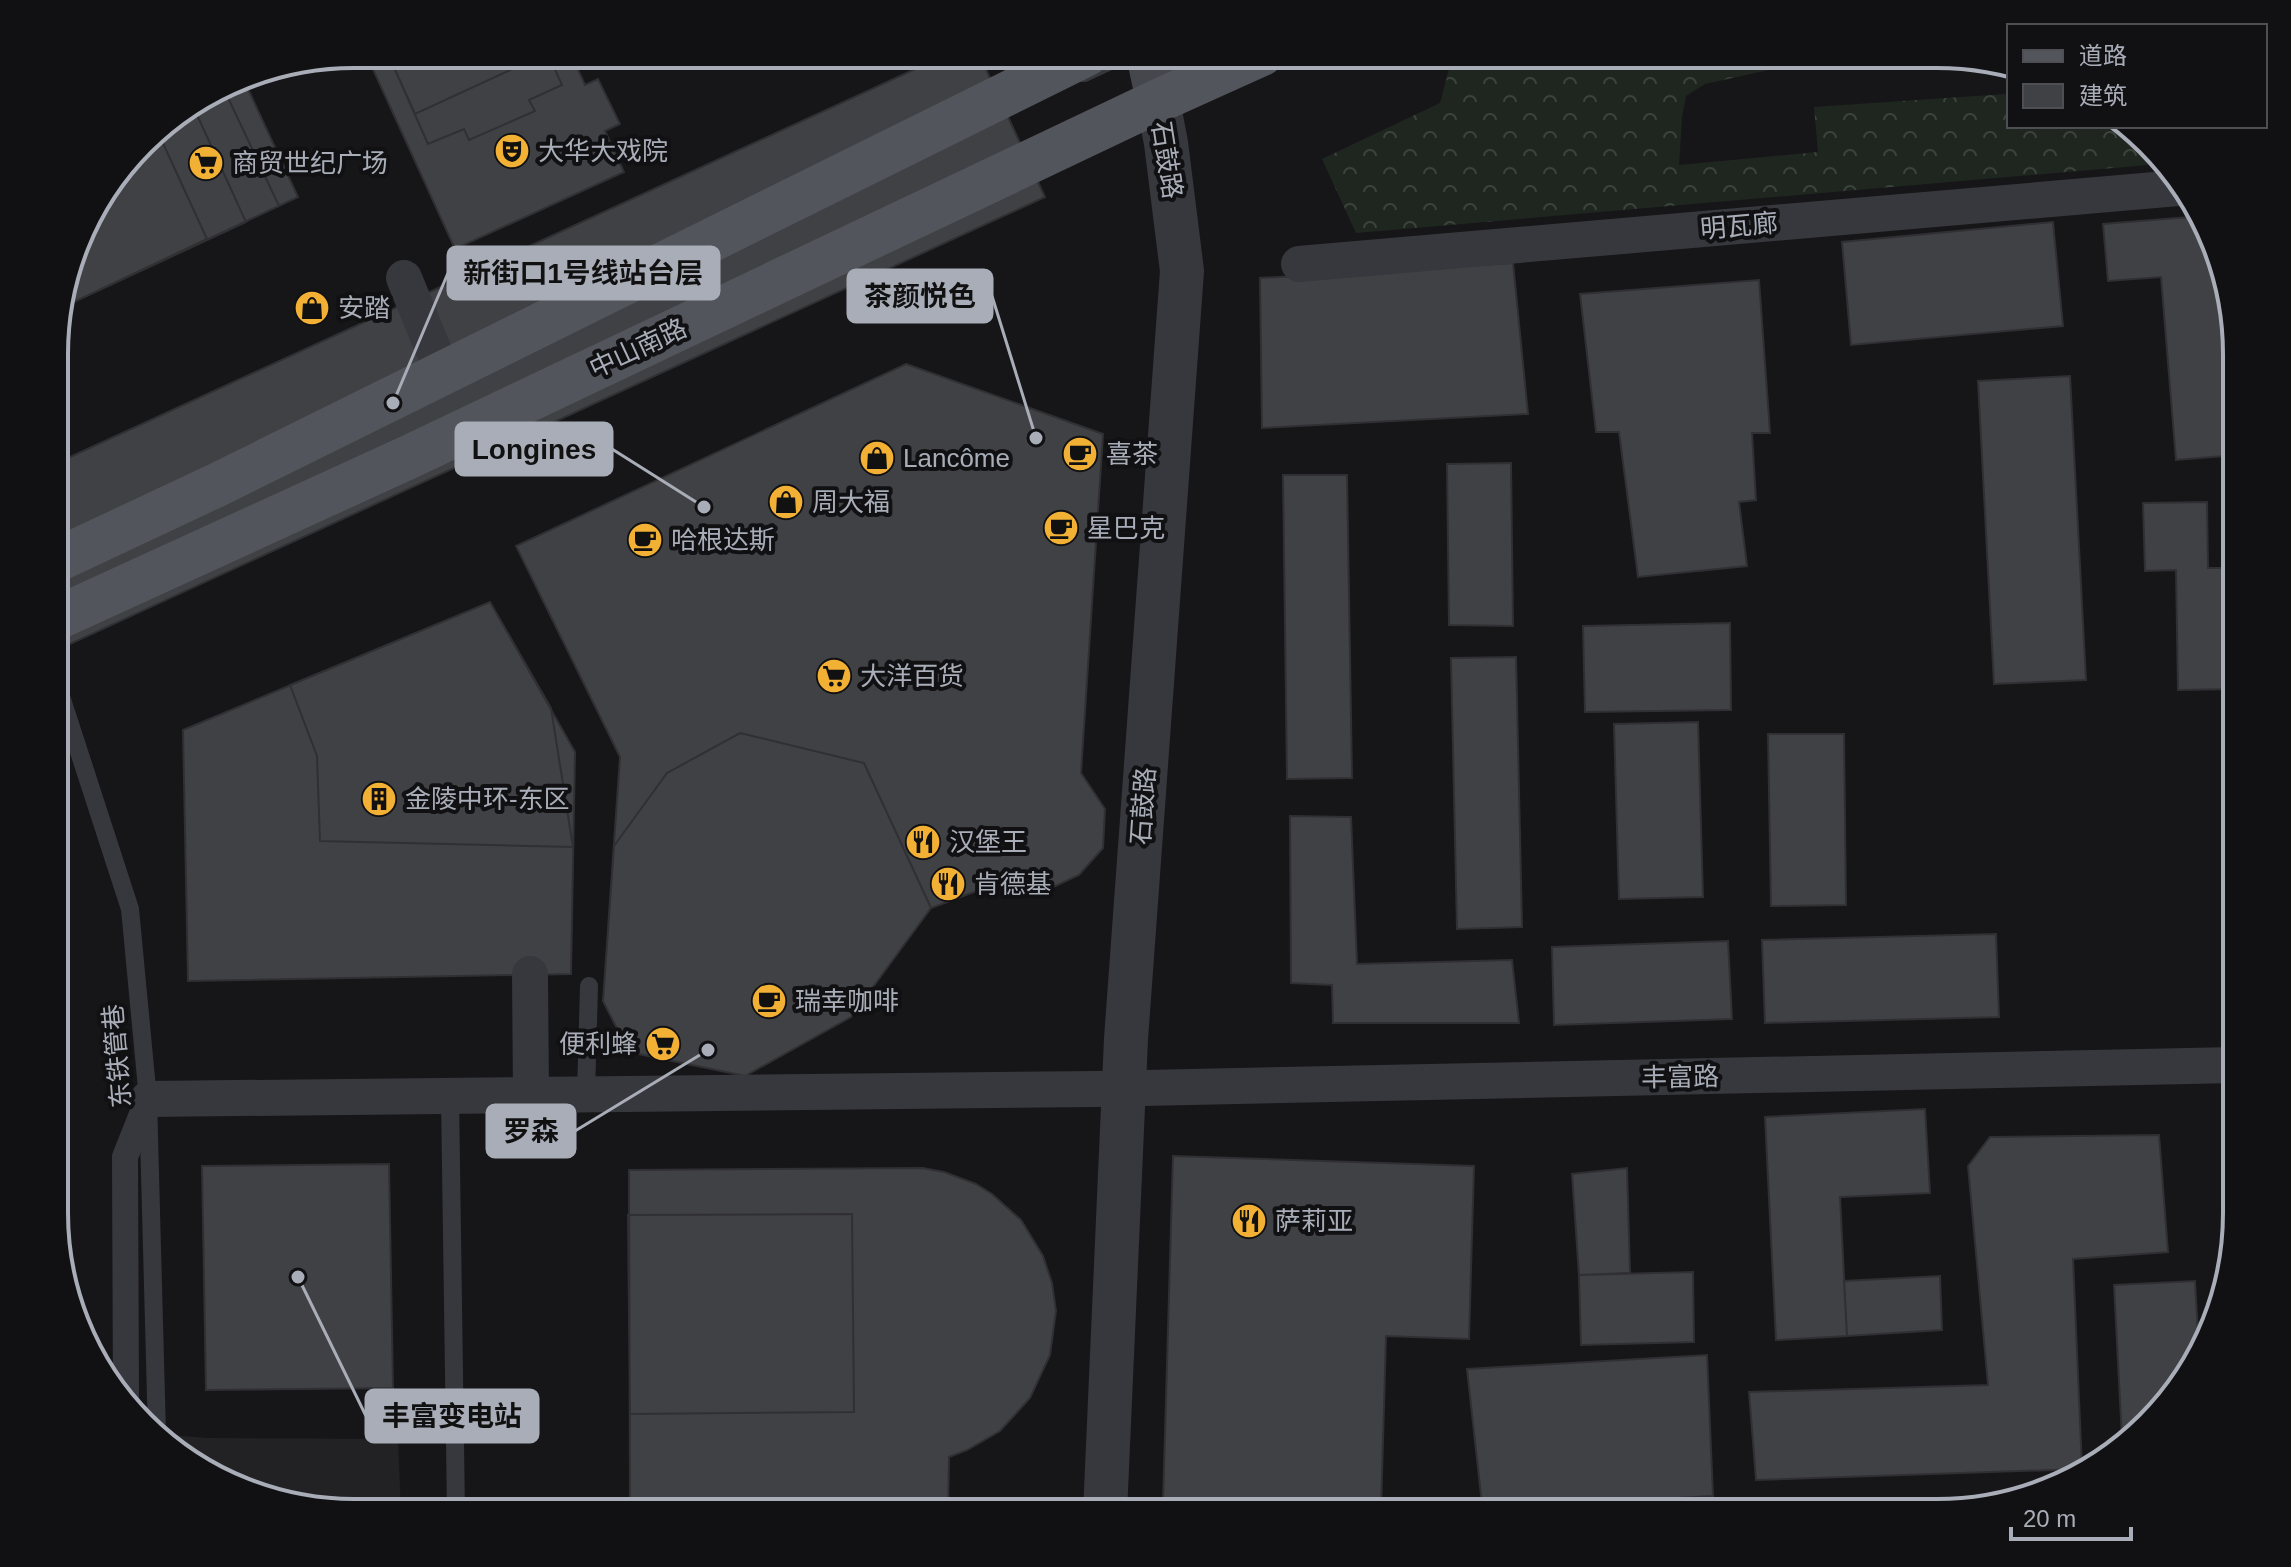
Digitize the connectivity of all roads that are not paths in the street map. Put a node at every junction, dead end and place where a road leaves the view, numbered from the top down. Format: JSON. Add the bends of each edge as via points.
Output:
{"nodes":[{"id":1,"x":1059,"y":68,"type":"edge"},
{"id":2,"x":1094,"y":68,"type":"edge"},
{"id":3,"x":1151,"y":68,"type":"edge"},
{"id":4,"x":1231,"y":68,"type":"edge"},
{"id":5,"x":1158,"y":101,"type":"junction"},
{"id":6,"x":2170,"y":189,"type":"edge"},
{"id":7,"x":1299,"y":264,"type":"dead end"},
{"id":8,"x":654,"y":269,"type":"junction"},
{"id":9,"x":404,"y":278,"type":"dead end"},
{"id":10,"x":443,"y":373,"type":"junction"},
{"id":11,"x":68,"y":555,"type":"edge"},
{"id":12,"x":68,"y":613,"type":"edge"},
{"id":13,"x":68,"y":719,"type":"edge"},
{"id":14,"x":530,"y":974,"type":"dead end"},
{"id":15,"x":589,"y":986,"type":"dead end"},
{"id":16,"x":2223,"y":1065,"type":"edge"},
{"id":17,"x":1124,"y":1088,"type":"junction"},
{"id":18,"x":586,"y":1094,"type":"junction"},
{"id":19,"x":531,"y":1095,"type":"junction"},
{"id":20,"x":450,"y":1096,"type":"junction"},
{"id":21,"x":148,"y":1099,"type":"junction"},
{"id":22,"x":126,"y":1386,"type":"edge"},
{"id":23,"x":157,"y":1420,"type":"edge"},
{"id":24,"x":456,"y":1499,"type":"edge"},
{"id":25,"x":1106,"y":1499,"type":"edge"}],
"edges":[{"from":1,"to":8,"type":"main road"},
{"from":2,"to":8,"type":"lane"},
{"from":3,"to":5,"type":"main road"},
{"from":4,"to":5,"type":"main road","name":"中山南路"},
{"from":5,"to":12,"type":"main road","name":"中山南路"},
{"from":5,"to":17,"type":"street","name":"石鼓路","via":[[1182,271]]},
{"from":6,"to":7,"type":"street","name":"明瓦廊"},
{"from":8,"to":10,"type":"lane"},
{"from":9,"to":10,"type":"street"},
{"from":10,"to":11,"type":"lane"},
{"from":13,"to":21,"type":"lane","name":"东铁管巷","via":[[130,909]]},
{"from":14,"to":19,"type":"street"},
{"from":15,"to":18,"type":"lane"},
{"from":16,"to":17,"type":"street","name":"丰富路"},
{"from":17,"to":18,"type":"street","name":"丰富路"},
{"from":17,"to":25,"type":"street","name":"石鼓路"},
{"from":18,"to":19,"type":"street","name":"丰富路"},
{"from":19,"to":20,"type":"street","name":"丰富路"},
{"from":20,"to":21,"type":"street","name":"丰富路"},
{"from":20,"to":24,"type":"lane"},
{"from":21,"to":22,"type":"street","via":[[125,1157]]},
{"from":21,"to":23,"type":"lane","name":"东铁管巷"}]}
